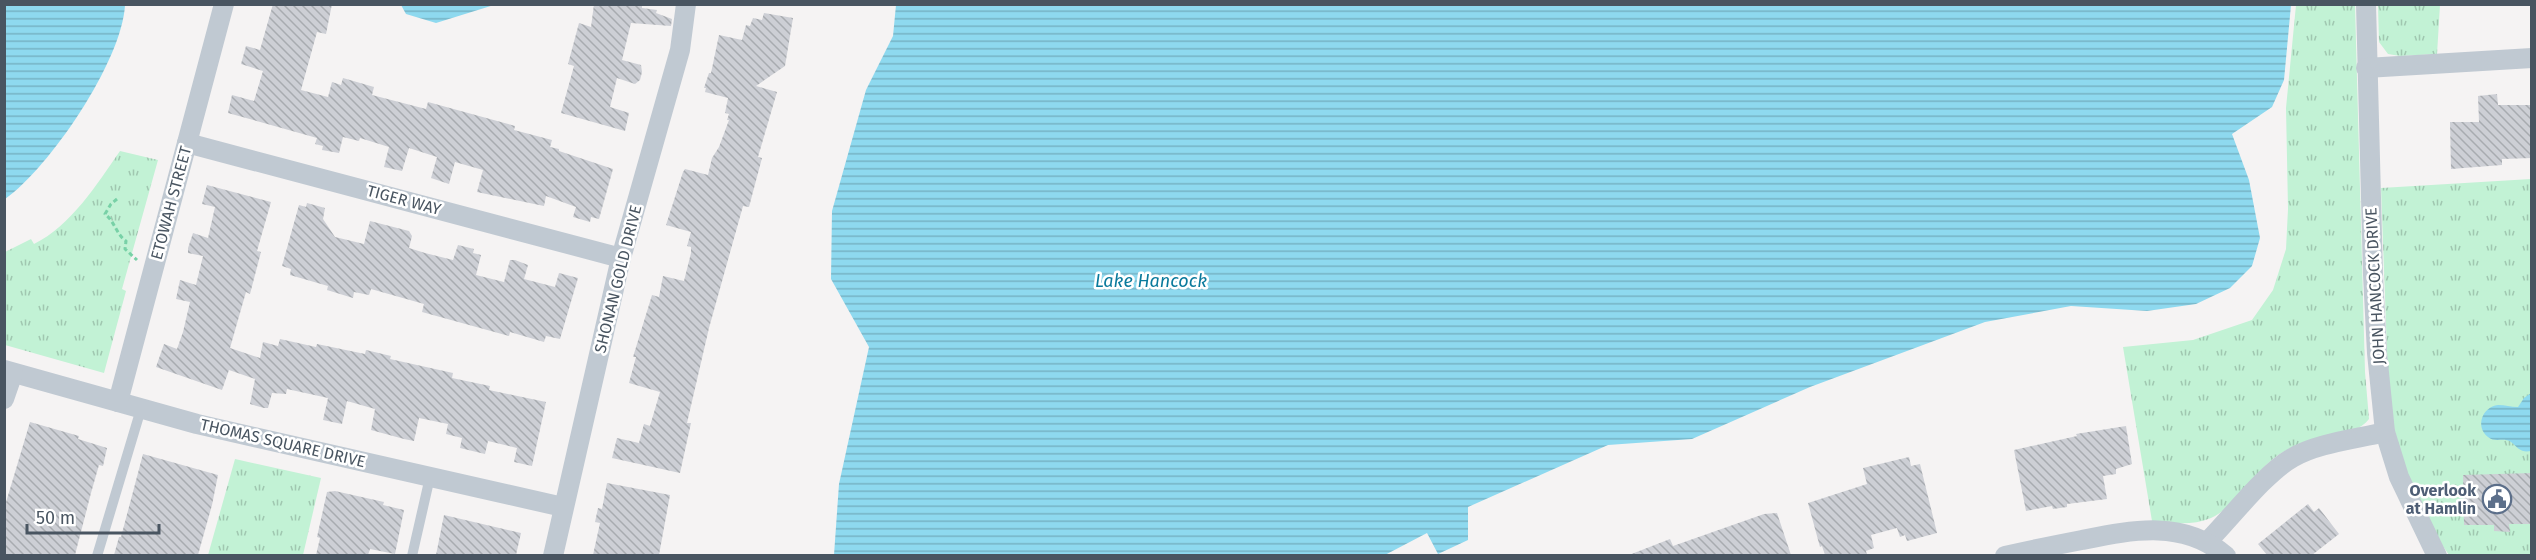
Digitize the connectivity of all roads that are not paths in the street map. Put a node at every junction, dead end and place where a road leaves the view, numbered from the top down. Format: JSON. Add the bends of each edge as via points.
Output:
{"nodes":[{"id":1,"x":224,"y":4,"type":"edge"},
{"id":2,"x":686,"y":4,"type":"edge"},
{"id":3,"x":2366,"y":4,"type":"edge"},
{"id":4,"x":2532,"y":58,"type":"edge"},
{"id":5,"x":2367,"y":68,"type":"junction"},
{"id":6,"x":187,"y":143,"type":"junction"},
{"id":7,"x":621,"y":258,"type":"junction"},
{"id":8,"x":9,"y":372,"type":"edge"},
{"id":9,"x":4,"y":399,"type":"edge"},
{"id":10,"x":118,"y":402,"type":"junction"},
{"id":11,"x":141,"y":409,"type":"junction"},
{"id":12,"x":2385,"y":432,"type":"junction"},
{"id":13,"x":430,"y":477,"type":"junction"},
{"id":14,"x":563,"y":507,"type":"junction"},
{"id":15,"x":2207,"y":542,"type":"junction"},
{"id":16,"x":97,"y":555,"type":"edge"},
{"id":17,"x":412,"y":555,"type":"edge"},
{"id":18,"x":553,"y":555,"type":"edge"},
{"id":19,"x":2005,"y":555,"type":"edge"},
{"id":20,"x":2226,"y":555,"type":"edge"},
{"id":21,"x":2437,"y":555,"type":"edge"}],
"edges":[{"from":1,"to":6,"type":"street","name":"ETOWAH STREET"},
{"from":2,"to":7,"type":"street","name":"SHONAN GOLD DRIVE","via":[[681,50]]},
{"from":3,"to":5,"type":"street","name":"JOHN HANCOCK DRIVE"},
{"from":4,"to":5,"type":"street"},
{"from":5,"to":12,"type":"street","name":"JOHN HANCOCK DRIVE","via":[[2377,353]]},
{"from":6,"to":7,"type":"street","name":"TIGER WAY"},
{"from":6,"to":10,"type":"street","name":"ETOWAH STREET"},
{"from":7,"to":14,"type":"street","name":"SHONAN GOLD DRIVE"},
{"from":8,"to":9,"type":"street"},
{"from":8,"to":10,"type":"street","name":"THOMAS SQUARE DRIVE"},
{"from":10,"to":11,"type":"street","name":"THOMAS SQUARE DRIVE"},
{"from":11,"to":13,"type":"street","name":"THOMAS SQUARE DRIVE"},
{"from":11,"to":16,"type":"lane"},
{"from":12,"to":15,"type":"street","via":[[2292,458]]},
{"from":12,"to":21,"type":"street","name":"JOHN HANCOCK DRIVE","via":[[2399,477]]},
{"from":13,"to":14,"type":"street","name":"THOMAS SQUARE DRIVE"},
{"from":13,"to":17,"type":"lane"},
{"from":14,"to":18,"type":"street","name":"SHONAN GOLD DRIVE"},
{"from":15,"to":19,"type":"street","via":[[2155,529]]},
{"from":15,"to":20,"type":"street"}]}
